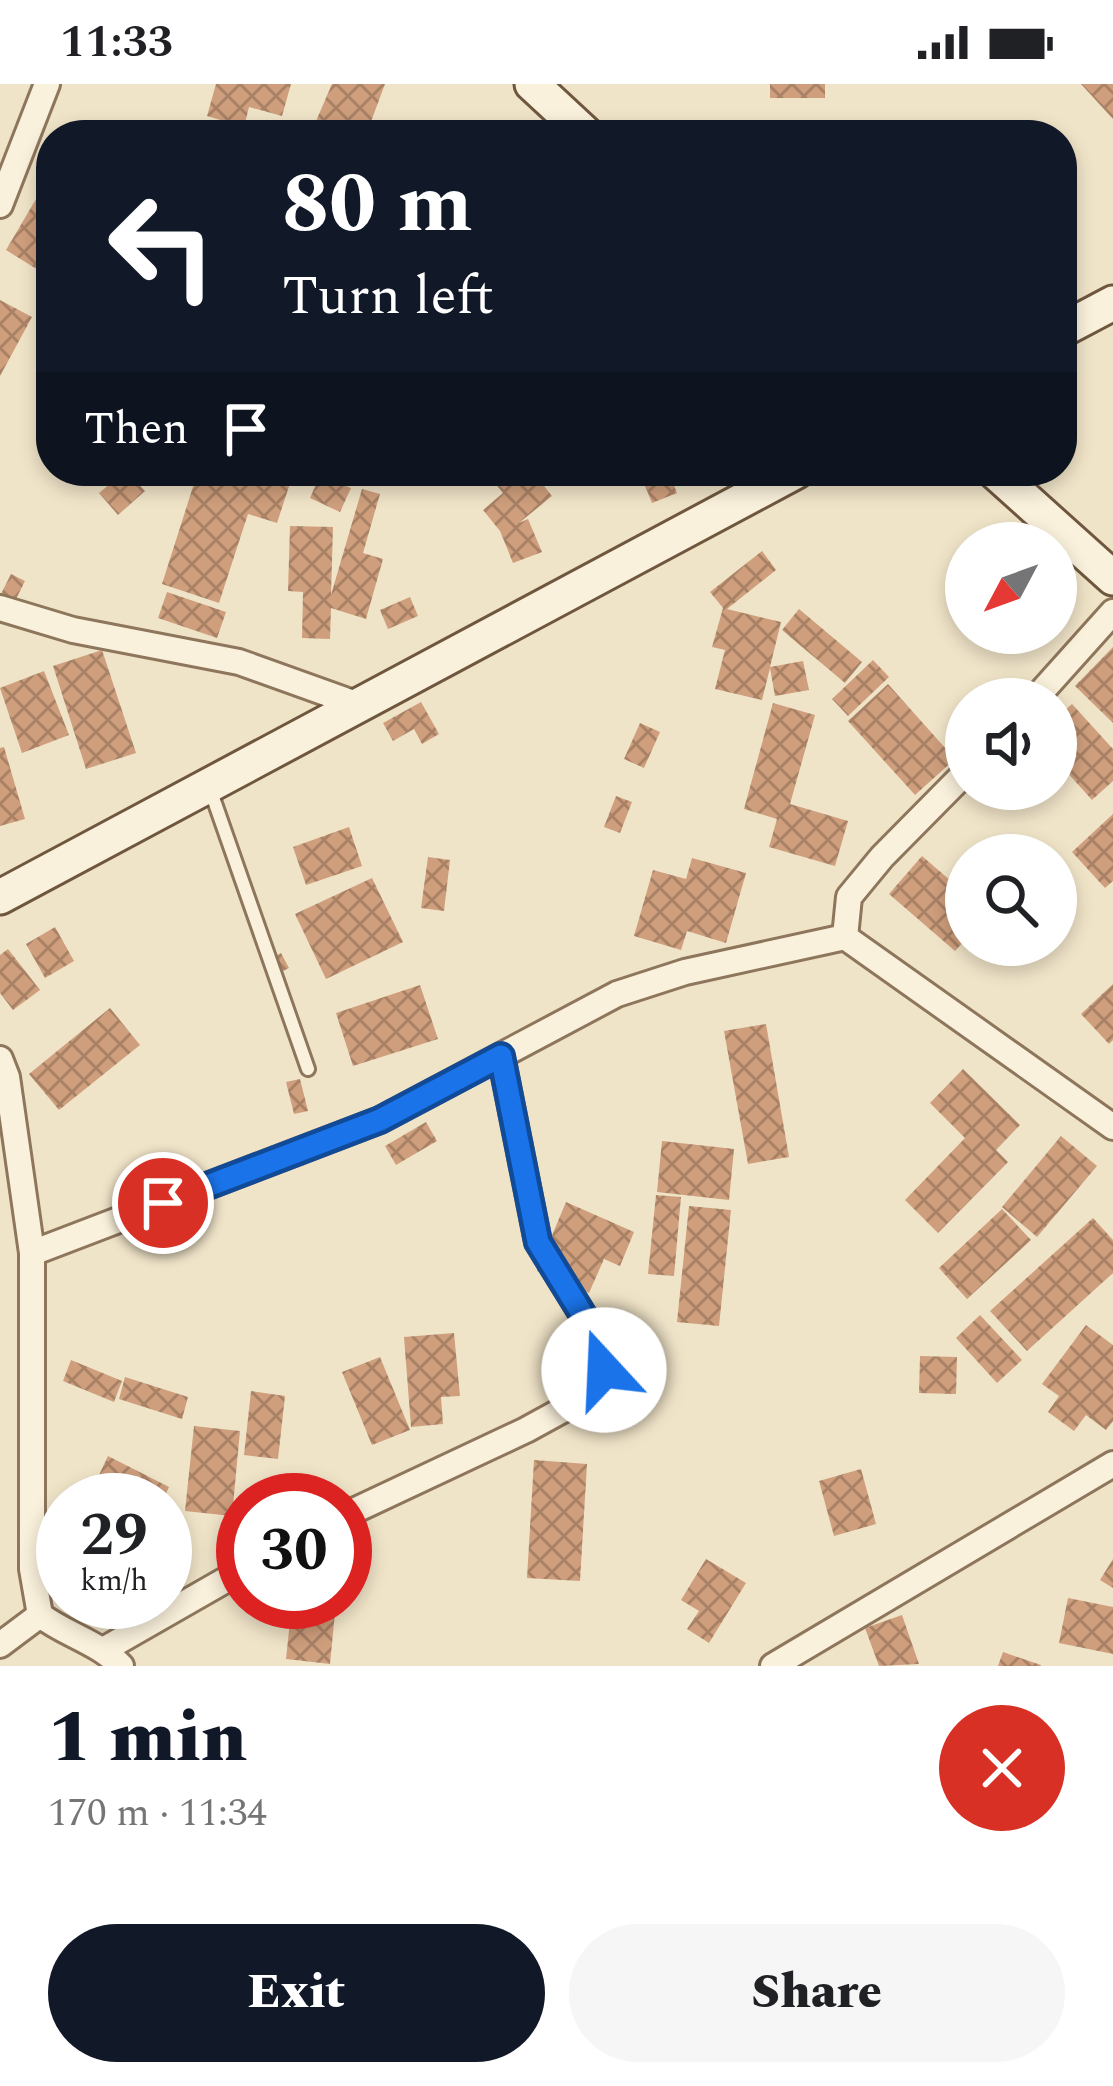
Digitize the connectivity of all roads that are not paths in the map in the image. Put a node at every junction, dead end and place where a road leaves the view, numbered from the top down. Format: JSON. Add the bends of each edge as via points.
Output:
{"nodes":[{"id":1,"x":46,"y":84,"type":"edge"},
{"id":2,"x":532,"y":84,"type":"edge"},
{"id":3,"x":571,"y":120,"type":"edge"},
{"id":4,"x":0,"y":205,"type":"edge"},
{"id":5,"x":1113,"y":303,"type":"edge"},
{"id":6,"x":1077,"y":322,"type":"edge"},
{"id":7,"x":769,"y":486,"type":"edge"},
{"id":8,"x":1011,"y":486,"type":"edge"},
{"id":9,"x":1113,"y":578,"type":"edge"},
{"id":10,"x":0,"y":608,"type":"edge"},
{"id":11,"x":1113,"y":612,"type":"edge"},
{"id":12,"x":1053,"y":678,"type":"edge"},
{"id":13,"x":358,"y":705,"type":"junction"},
{"id":14,"x":210,"y":788,"type":"junction"},
{"id":15,"x":945,"y":793,"type":"edge"},
{"id":16,"x":0,"y":897,"type":"edge"},
{"id":17,"x":845,"y":937,"type":"junction"},
{"id":18,"x":501,"y":1056,"type":"junction"},
{"id":19,"x":0,"y":1059,"type":"edge"},
{"id":20,"x":308,"y":1069,"type":"dead end"},
{"id":21,"x":1113,"y":1127,"type":"edge"},
{"id":22,"x":32,"y":1253,"type":"junction"},
{"id":23,"x":1113,"y":1464,"type":"edge"},
{"id":24,"x":372,"y":1502,"type":"edge"},
{"id":25,"x":216,"y":1588,"type":"edge"},
{"id":26,"x":36,"y":1592,"type":"edge"},
{"id":27,"x":36,"y":1618,"type":"edge"},
{"id":28,"x":58,"y":1629,"type":"edge"},
{"id":29,"x":0,"y":1645,"type":"edge"},
{"id":30,"x":113,"y":1658,"type":"edge"},
{"id":31,"x":773,"y":1666,"type":"edge"}],
"edges":[{"from":1,"to":4,"type":"street"},
{"from":2,"to":3,"type":"main road"},
{"from":5,"to":6,"type":"main road"},
{"from":7,"to":13,"type":"main road"},
{"from":8,"to":9,"type":"main road"},
{"from":10,"to":13,"type":"street","via":[[239,662]]},
{"from":11,"to":12,"type":"street"},
{"from":13,"to":14,"type":"main road"},
{"from":14,"to":16,"type":"main road"},
{"from":14,"to":20,"type":"lane"},
{"from":15,"to":17,"type":"street","via":[[849,897]]},
{"from":17,"to":18,"type":"street","via":[[617,994]]},
{"from":17,"to":21,"type":"street"},
{"from":18,"to":22,"type":"street","via":[[380,1120]]},
{"from":18,"to":24,"type":"street","via":[[538,1242],[607,1354],[604,1370],[579,1401]]},
{"from":19,"to":22,"type":"street"},
{"from":22,"to":26,"type":"street"},
{"from":23,"to":31,"type":"street"},
{"from":25,"to":30,"type":"street"},
{"from":27,"to":29,"type":"street"},
{"from":28,"to":30,"type":"street"}]}
